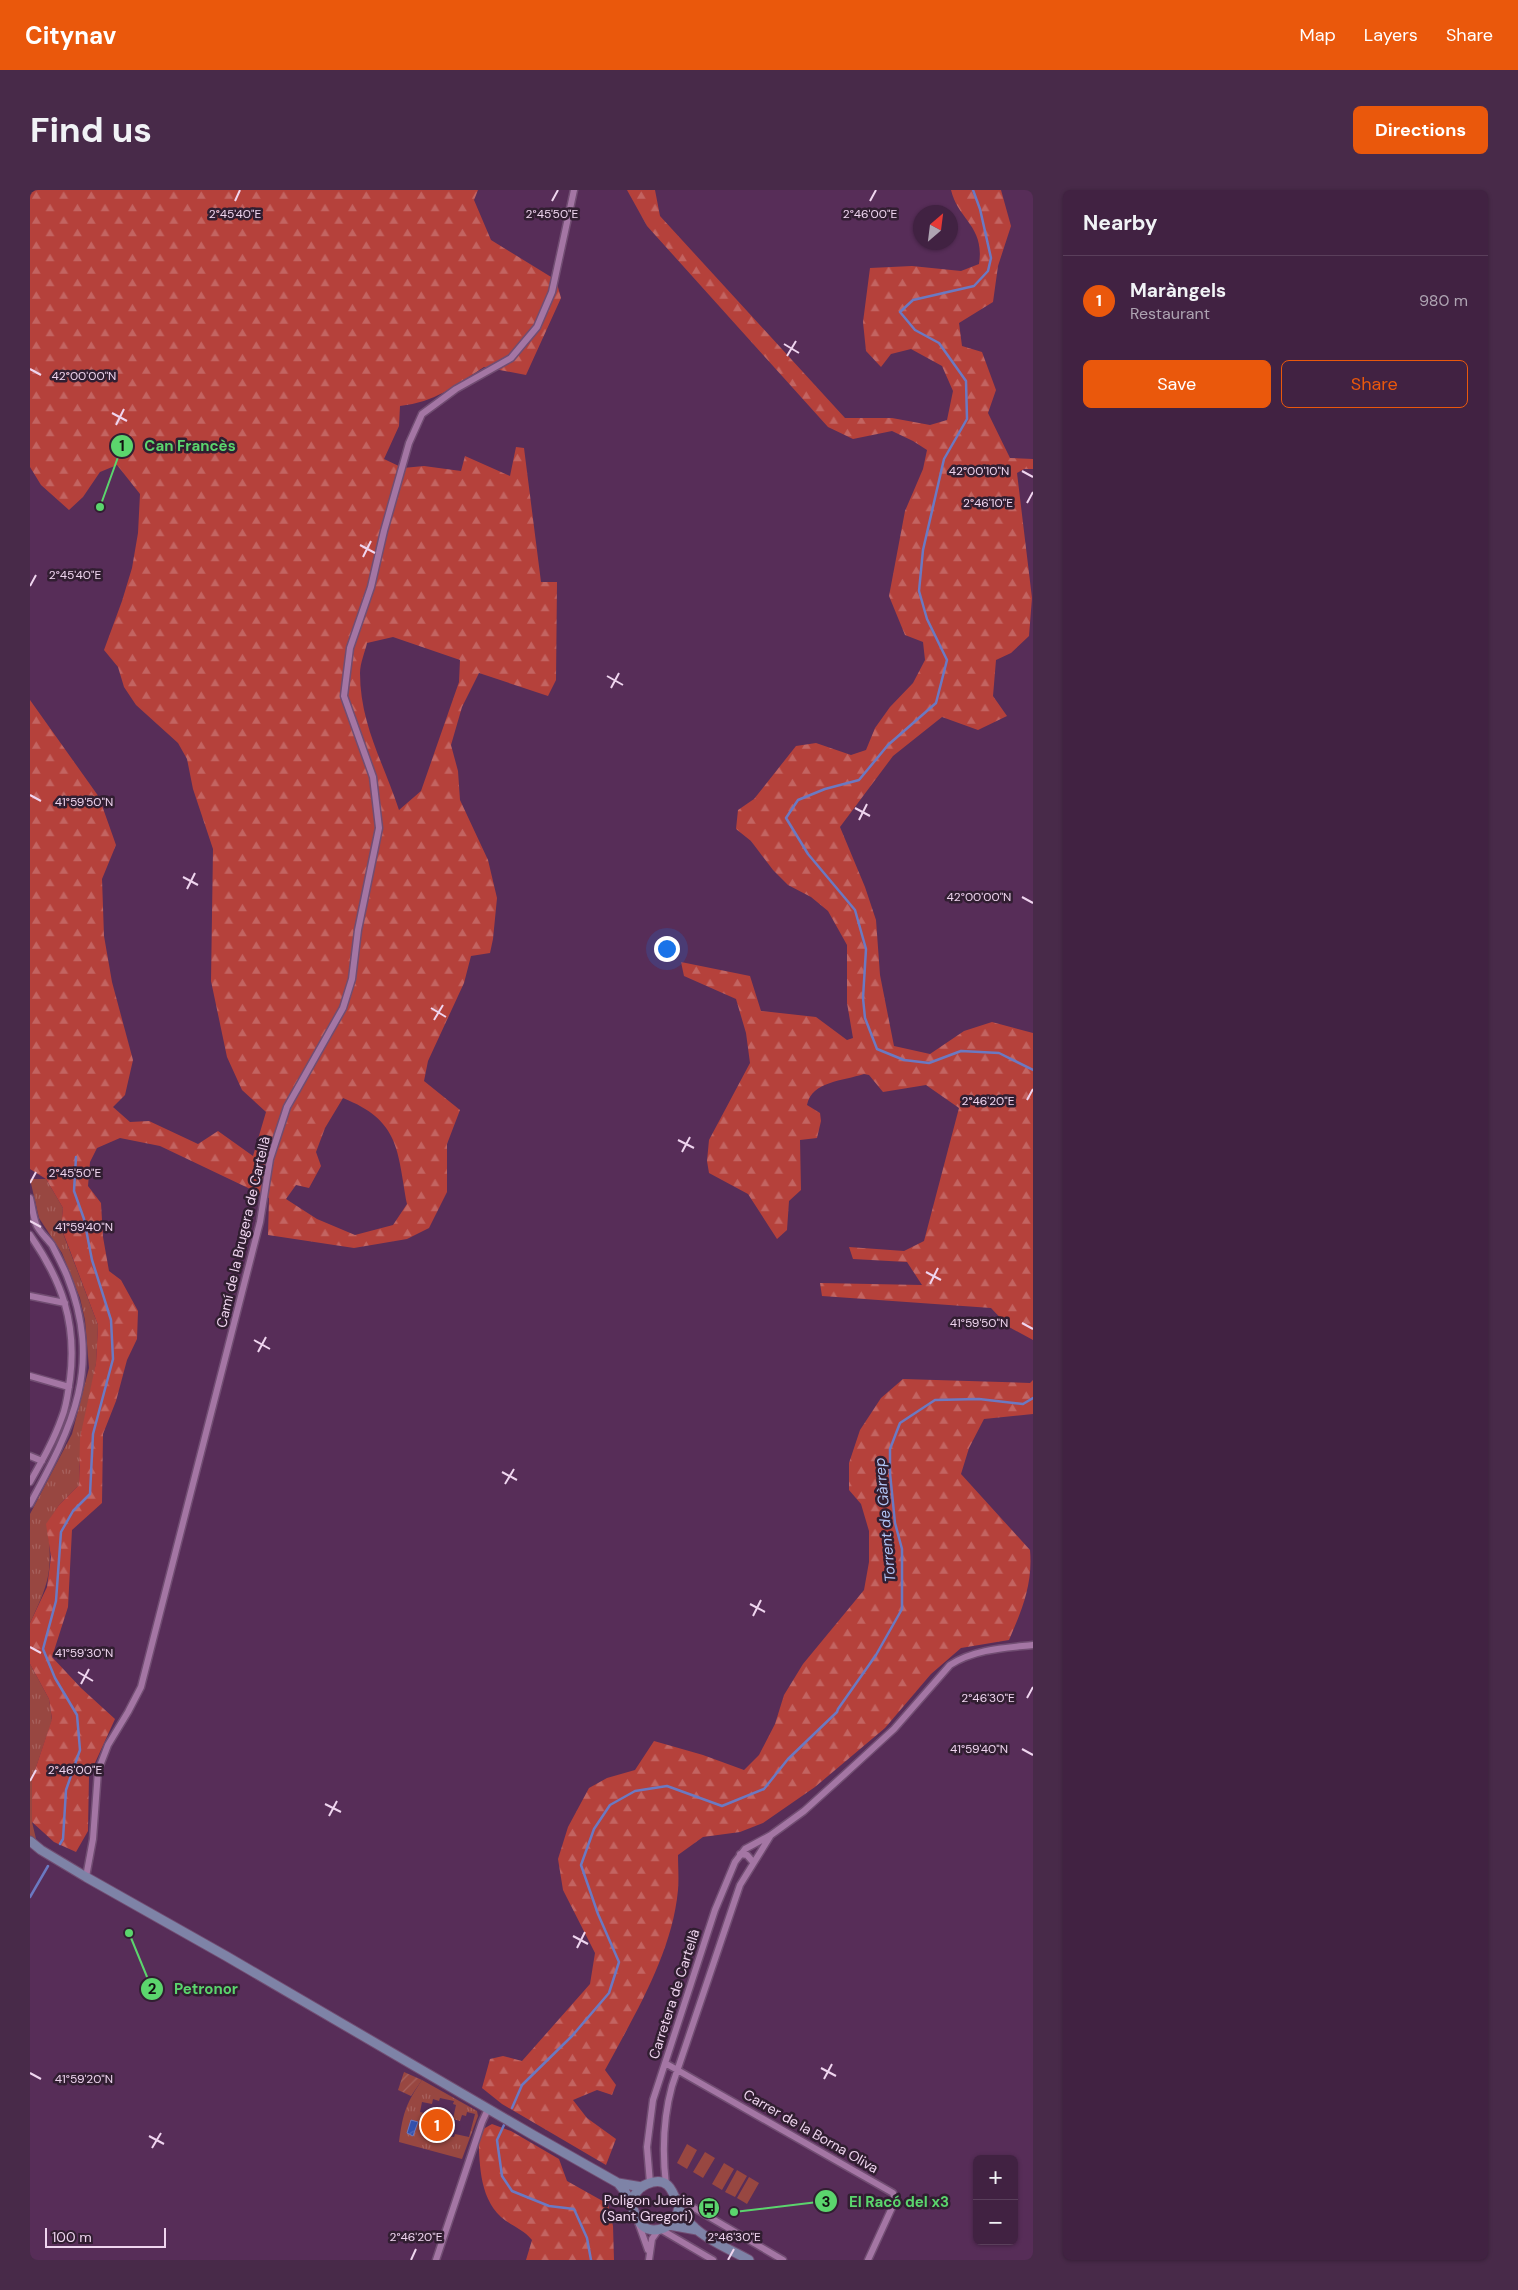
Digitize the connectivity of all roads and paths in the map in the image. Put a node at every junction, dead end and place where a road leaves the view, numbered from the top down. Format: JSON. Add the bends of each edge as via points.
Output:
{"nodes":[{"id":1,"x":574,"y":190,"type":"edge"},
{"id":2,"x":30,"y":1200,"type":"edge"},
{"id":3,"x":33,"y":1224,"type":"edge"},
{"id":4,"x":30,"y":1235,"type":"edge"},
{"id":5,"x":30,"y":1296,"type":"edge"},
{"id":6,"x":65,"y":1303,"type":"junction"},
{"id":7,"x":30,"y":1376,"type":"edge"},
{"id":8,"x":69,"y":1387,"type":"junction"},
{"id":9,"x":30,"y":1456,"type":"edge"},
{"id":10,"x":42,"y":1461,"type":"junction"},
{"id":11,"x":30,"y":1482,"type":"edge"},
{"id":12,"x":30,"y":1504,"type":"edge"},
{"id":13,"x":1033,"y":1646,"type":"edge"},
{"id":14,"x":771,"y":1835,"type":"junction"},
{"id":15,"x":30,"y":1841,"type":"edge"},
{"id":16,"x":30,"y":1848,"type":"edge"},
{"id":17,"x":41,"y":1850,"type":"junction"},
{"id":18,"x":740,"y":1854,"type":"junction"},
{"id":19,"x":753,"y":1862,"type":"junction"},
{"id":20,"x":86,"y":1877,"type":"junction"},
{"id":21,"x":665,"y":2063,"type":"junction"},
{"id":22,"x":678,"y":2069,"type":"junction"},
{"id":23,"x":492,"y":2111,"type":"junction"},
{"id":24,"x":618,"y":2183,"type":"junction"},
{"id":25,"x":646,"y":2185,"type":"junction"},
{"id":26,"x":666,"y":2185,"type":"junction"},
{"id":27,"x":678,"y":2202,"type":"junction"},
{"id":28,"x":632,"y":2205,"type":"junction"},
{"id":29,"x":637,"y":2220,"type":"junction"},
{"id":30,"x":663,"y":2228,"type":"junction"},
{"id":31,"x":697,"y":2230,"type":"junction"},
{"id":32,"x":648,"y":2252,"type":"junction"},
{"id":33,"x":436,"y":2260,"type":"edge"},
{"id":34,"x":649,"y":2260,"type":"edge"},
{"id":35,"x":713,"y":2260,"type":"edge"},
{"id":36,"x":749,"y":2260,"type":"edge"},
{"id":37,"x":782,"y":2260,"type":"edge"},
{"id":38,"x":868,"y":2260,"type":"edge"}],
"edges":[{"from":1,"to":20,"type":"street","name":"Camí de la Brugera de Cartellà","via":[[552,292],[536,327],[511,358],[456,389],[422,414],[409,443],[371,587],[350,648],[344,696],[373,777],[379,828],[358,930],[352,980],[343,1008],[287,1107],[270,1159],[260,1222],[141,1688],[108,1745],[98,1771],[94,1839]]},
{"from":2,"to":3,"type":"street"},
{"from":3,"to":12,"type":"street","via":[[55,1252],[78,1308],[82,1375],[72,1420]]},
{"from":4,"to":6,"type":"street","via":[[58,1280]]},
{"from":5,"to":6,"type":"street"},
{"from":6,"to":8,"type":"street","via":[[71,1329]]},
{"from":7,"to":8,"type":"street"},
{"from":8,"to":10,"type":"street","via":[[63,1415]]},
{"from":9,"to":10,"type":"street"},
{"from":10,"to":11,"type":"street"},
{"from":13,"to":14,"type":"street","name":"Carretera de Cartellà","via":[[976,1653],[950,1665],[894,1729],[804,1811]]},
{"from":14,"to":18,"type":"street","name":"Carretera de Cartellà"},
{"from":14,"to":19,"type":"street","name":"Carretera de Cartellà"},
{"from":15,"to":17,"type":"main road"},
{"from":16,"to":17,"type":"main road"},
{"from":17,"to":20,"type":"main road"},
{"from":18,"to":19,"type":"street","via":[[747,1855]]},
{"from":18,"to":21,"type":"street","name":"Carretera de Cartellà","via":[[720,1896]]},
{"from":19,"to":22,"type":"street","name":"Carretera de Cartellà","via":[[736,1895]]},
{"from":20,"to":23,"type":"main road"},
{"from":21,"to":22,"type":"street","name":"Carrer de la Borna Oliva"},
{"from":21,"to":25,"type":"street","name":"Carretera de Cartellà","via":[[649,2124]]},
{"from":22,"to":26,"type":"street","name":"Carretera de Cartellà","via":[[668,2103],[664,2134]]},
{"from":22,"to":38,"type":"street","name":"Carrer de la Borna Oliva","via":[[893,2193],[895,2201]]},
{"from":23,"to":24,"type":"main road"},
{"from":23,"to":33,"type":"street","via":[[482,2122]]},
{"from":24,"to":25,"type":"main road"},
{"from":24,"to":28,"type":"main road"},
{"from":25,"to":26,"type":"main road"},
{"from":25,"to":28,"type":"main road","via":[[634,2195]]},
{"from":26,"to":27,"type":"main road"},
{"from":27,"to":30,"type":"main road","via":[[676,2217]]},
{"from":27,"to":31,"type":"main road","via":[[683,2216]]},
{"from":27,"to":37,"type":"street"},
{"from":28,"to":29,"type":"main road"},
{"from":29,"to":30,"type":"main road","via":[[649,2229]]},
{"from":29,"to":32,"type":"street"},
{"from":30,"to":31,"type":"main road"},
{"from":30,"to":32,"type":"street","via":[[652,2239]]},
{"from":30,"to":35,"type":"street"},
{"from":31,"to":36,"type":"main road"},
{"from":32,"to":34,"type":"street"}]}
